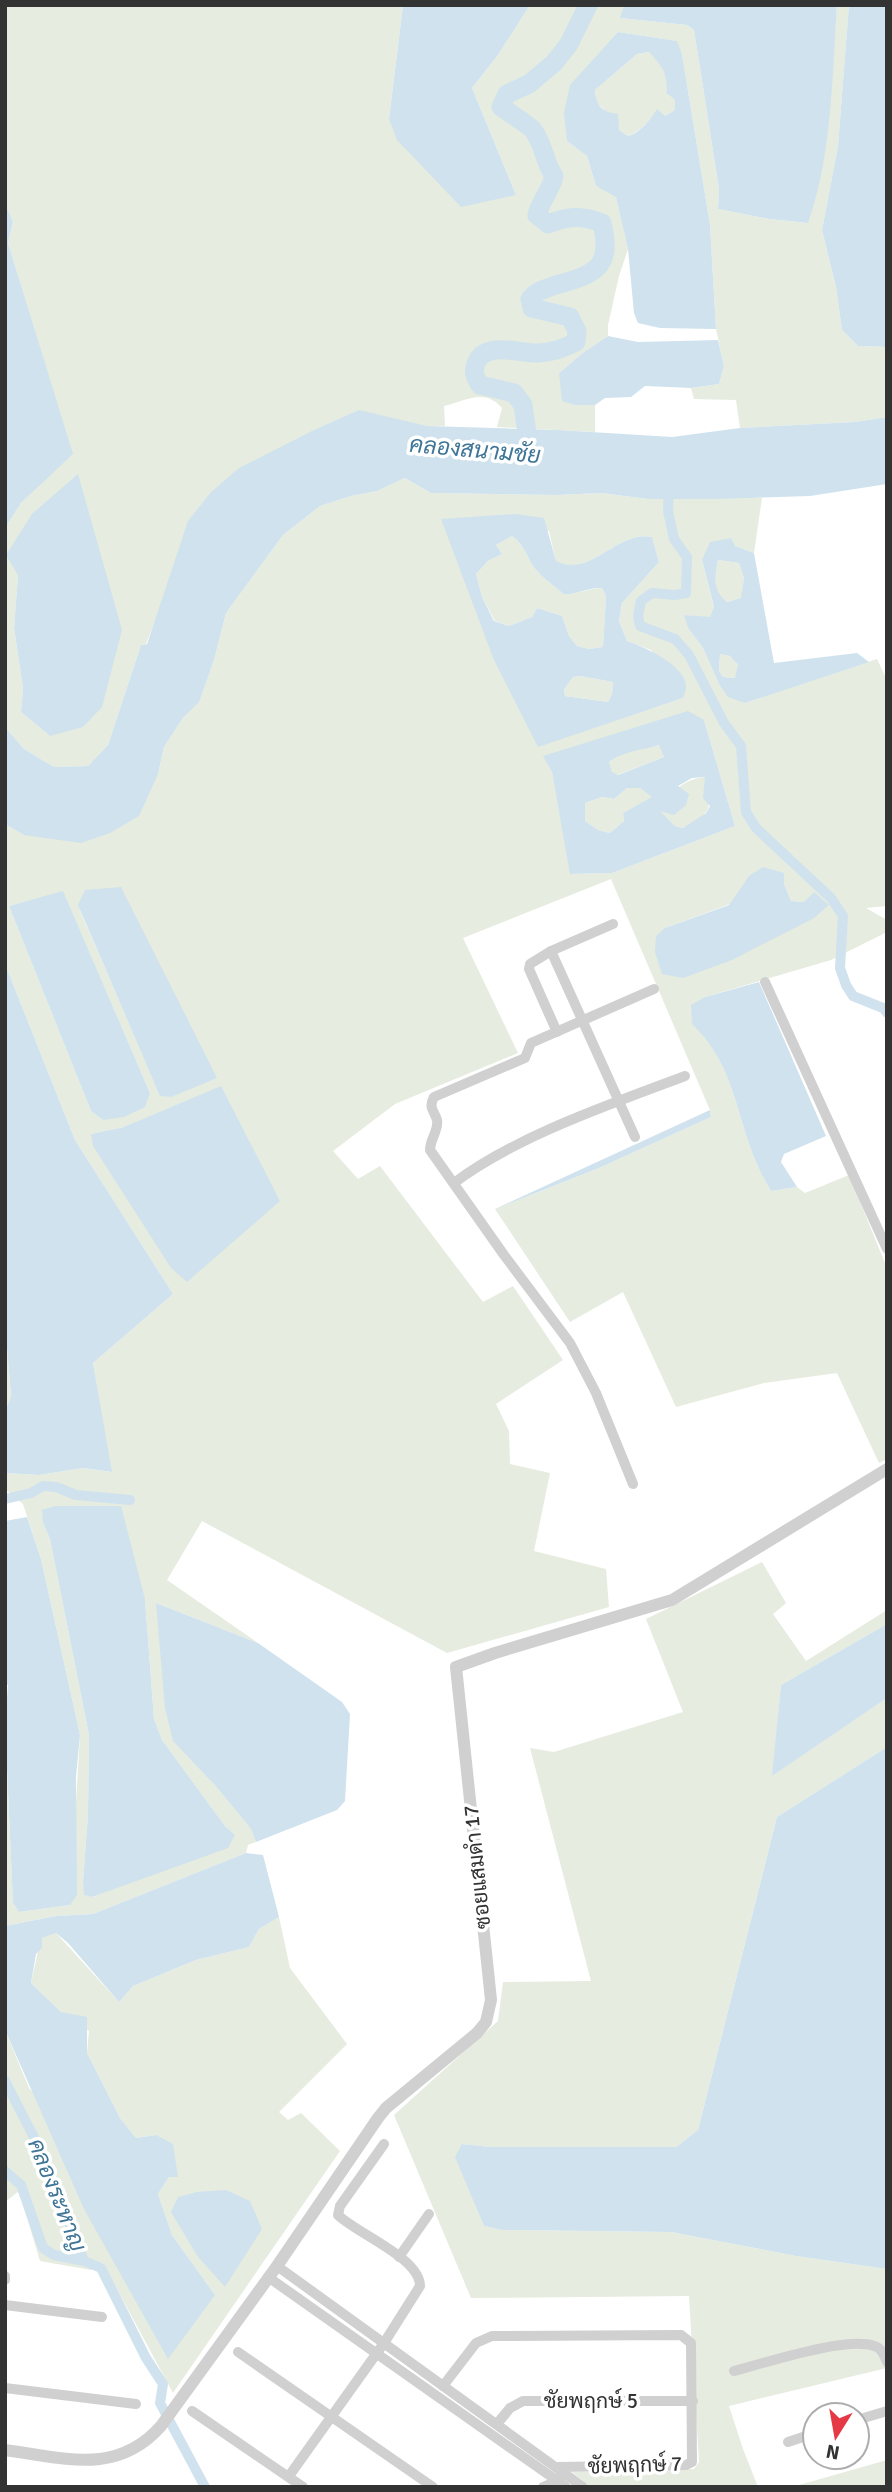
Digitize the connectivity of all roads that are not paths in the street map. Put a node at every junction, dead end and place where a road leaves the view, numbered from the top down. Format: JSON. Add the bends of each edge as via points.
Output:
{"nodes":[{"id":1,"x":614,"y":924,"type":"dead end"},
{"id":2,"x":551,"y":951,"type":"junction"},
{"id":3,"x":765,"y":982,"type":"dead end"},
{"id":4,"x":654,"y":989,"type":"dead end"},
{"id":5,"x":582,"y":1020,"type":"junction"},
{"id":6,"x":557,"y":1032,"type":"junction"},
{"id":7,"x":685,"y":1076,"type":"dead end"},
{"id":8,"x":619,"y":1102,"type":"junction"},
{"id":9,"x":635,"y":1137,"type":"dead end"},
{"id":10,"x":454,"y":1183,"type":"junction"},
{"id":11,"x":887,"y":1249,"type":"edge"},
{"id":12,"x":887,"y":1469,"type":"edge"},
{"id":13,"x":633,"y":1484,"type":"dead end"},
{"id":14,"x":384,"y":2144,"type":"dead end"},
{"id":15,"x":429,"y":2214,"type":"dead end"},
{"id":16,"x":399,"y":2257,"type":"junction"},
{"id":17,"x":277,"y":2266,"type":"junction"},
{"id":18,"x":268,"y":2277,"type":"junction"},
{"id":19,"x":5,"y":2305,"type":"edge"},
{"id":20,"x":344,"y":2315,"type":"junction"},
{"id":21,"x":102,"y":2317,"type":"dead end"},
{"id":22,"x":336,"y":2326,"type":"junction"},
{"id":23,"x":384,"y":2343,"type":"junction"},
{"id":24,"x":238,"y":2352,"type":"dead end"},
{"id":25,"x":376,"y":2354,"type":"junction"},
{"id":26,"x":887,"y":2362,"type":"edge"},
{"id":27,"x":415,"y":2366,"type":"junction"},
{"id":28,"x":734,"y":2371,"type":"dead end"},
{"id":29,"x":408,"y":2375,"type":"junction"},
{"id":30,"x":443,"y":2386,"type":"junction"},
{"id":31,"x":5,"y":2388,"type":"edge"},
{"id":32,"x":693,"y":2401,"type":"junction"},
{"id":33,"x":136,"y":2404,"type":"dead end"},
{"id":34,"x":472,"y":2406,"type":"junction"},
{"id":35,"x":192,"y":2411,"type":"dead end"},
{"id":36,"x":332,"y":2416,"type":"junction"},
{"id":37,"x":464,"y":2416,"type":"junction"},
{"id":38,"x":497,"y":2424,"type":"junction"},
{"id":39,"x":801,"y":2438,"type":"edge"},
{"id":40,"x":788,"y":2442,"type":"dead end"},
{"id":41,"x":5,"y":2450,"type":"edge"},
{"id":42,"x":289,"y":2476,"type":"junction"},
{"id":43,"x":561,"y":2477,"type":"edge"},
{"id":44,"x":303,"y":2487,"type":"edge"},
{"id":45,"x":433,"y":2487,"type":"edge"},
{"id":46,"x":543,"y":2487,"type":"edge"},
{"id":47,"x":583,"y":2487,"type":"edge"}],
"edges":[{"from":1,"to":2,"type":"street"},
{"from":2,"to":5,"type":"street"},
{"from":2,"to":6,"type":"street","via":[[534,960],[529,969]]},
{"from":3,"to":11,"type":"street"},
{"from":4,"to":5,"type":"street"},
{"from":5,"to":6,"type":"street"},
{"from":5,"to":8,"type":"street"},
{"from":6,"to":10,"type":"street","via":[[531,1043],[525,1058],[433,1097],[437,1127],[430,1150]]},
{"from":7,"to":8,"type":"street"},
{"from":8,"to":9,"type":"street"},
{"from":8,"to":10,"type":"street","via":[[520,1143]]},
{"from":10,"to":13,"type":"street","via":[[570,1343]]},
{"from":12,"to":17,"type":"street","name":"ซอยแสมดำ 17","via":[[672,1600],[456,1667],[490,2013],[477,2033],[387,2108]]},
{"from":14,"to":16,"type":"street","via":[[338,2215]]},
{"from":15,"to":16,"type":"street"},
{"from":16,"to":23,"type":"street","via":[[417,2272],[420,2286]]},
{"from":17,"to":18,"type":"street","name":"ซอยแสมดำ 17"},
{"from":17,"to":20,"type":"street"},
{"from":18,"to":22,"type":"street"},
{"from":18,"to":41,"type":"street","name":"ซอยแสมดำ 17","via":[[161,2426],[133,2451],[103,2459]]},
{"from":19,"to":21,"type":"street"},
{"from":20,"to":22,"type":"street"},
{"from":20,"to":23,"type":"street"},
{"from":22,"to":25,"type":"street"},
{"from":23,"to":25,"type":"street"},
{"from":23,"to":27,"type":"street"},
{"from":24,"to":36,"type":"street"},
{"from":25,"to":29,"type":"street"},
{"from":25,"to":36,"type":"street"},
{"from":26,"to":28,"type":"street","via":[[876,2346],[845,2344]]},
{"from":27,"to":29,"type":"street"},
{"from":27,"to":30,"type":"street"},
{"from":29,"to":37,"type":"street"},
{"from":30,"to":32,"type":"street","via":[[476,2343],[492,2336],[681,2335],[691,2343]]},
{"from":30,"to":34,"type":"street"},
{"from":31,"to":33,"type":"street"},
{"from":32,"to":38,"type":"street","name":"ชัยพฤกษ์ 5","via":[[523,2401]]},
{"from":32,"to":43,"type":"street","name":"ชัยพฤกษ์ 7","via":[[693,2458],[689,2465]]},
{"from":34,"to":37,"type":"street"},
{"from":34,"to":38,"type":"street"},
{"from":35,"to":42,"type":"street"},
{"from":36,"to":42,"type":"street"},
{"from":36,"to":45,"type":"street"},
{"from":37,"to":43,"type":"street"},
{"from":38,"to":43,"type":"street"},
{"from":39,"to":40,"type":"street"},
{"from":42,"to":44,"type":"street"},
{"from":43,"to":46,"type":"street"},
{"from":43,"to":47,"type":"street"}]}
